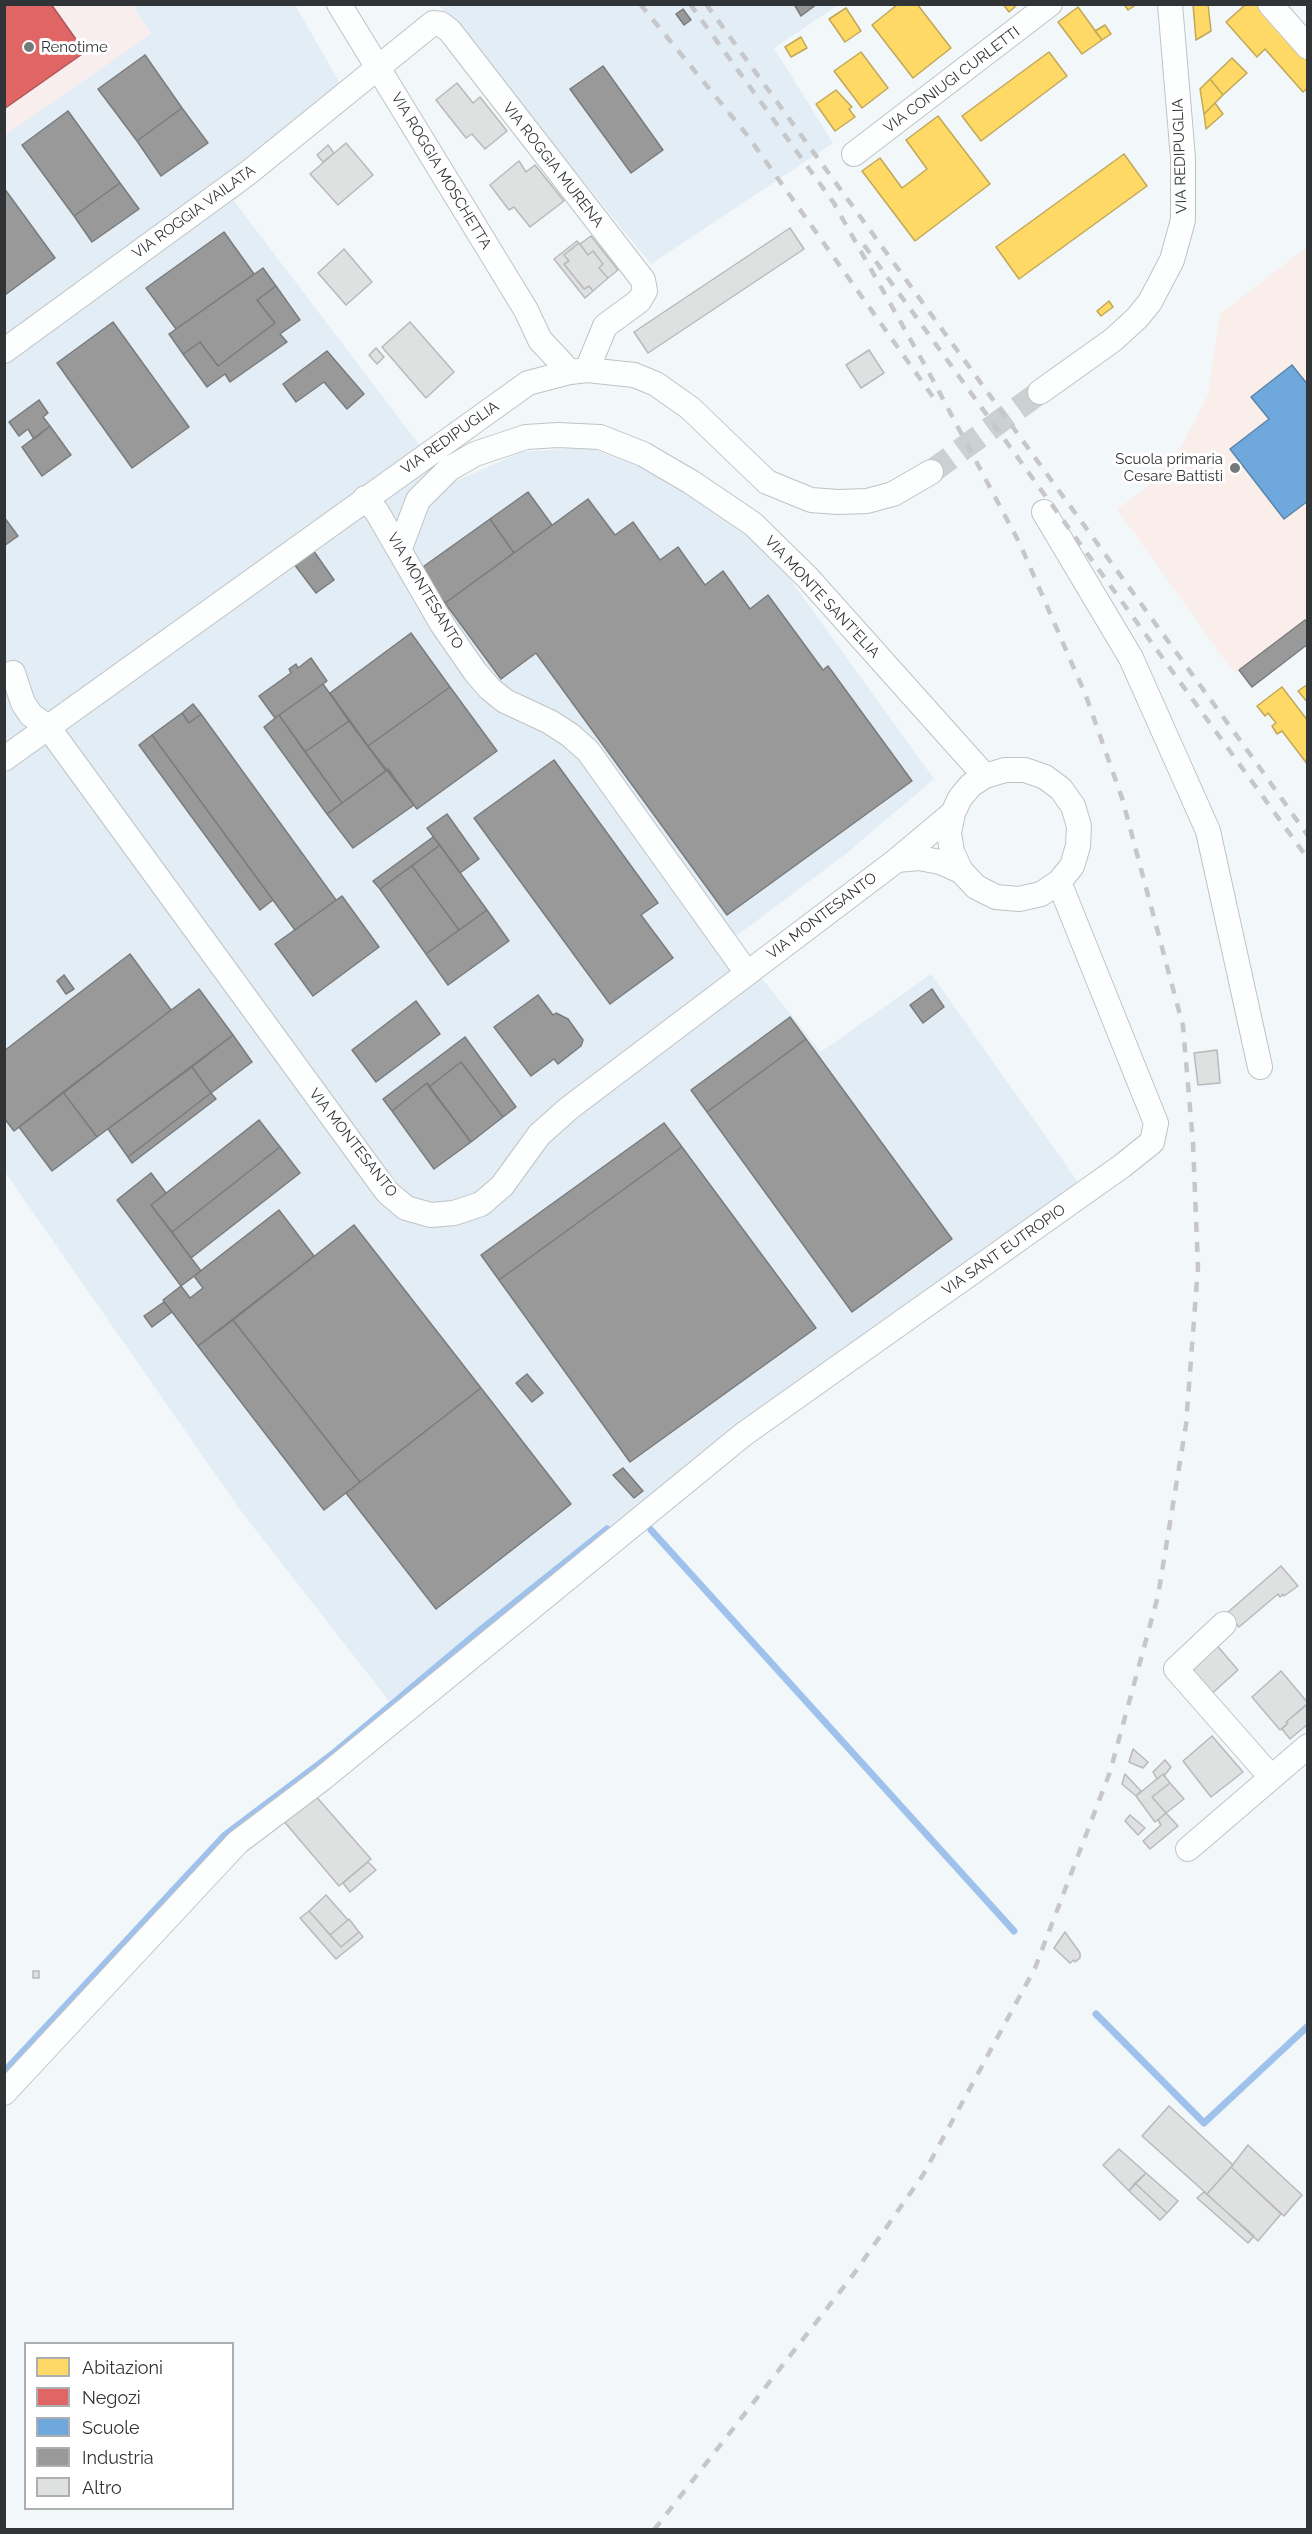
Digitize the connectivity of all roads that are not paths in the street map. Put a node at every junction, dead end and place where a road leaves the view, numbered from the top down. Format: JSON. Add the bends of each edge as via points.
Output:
{"nodes":[{"id":1,"x":339,"y":4,"type":"edge"},
{"id":2,"x":1050,"y":4,"type":"edge"},
{"id":3,"x":1170,"y":4,"type":"edge"},
{"id":4,"x":1270,"y":4,"type":"edge"},
{"id":5,"x":1308,"y":47,"type":"edge"},
{"id":6,"x":379,"y":68,"type":"junction"},
{"id":7,"x":854,"y":154,"type":"dead end"},
{"id":8,"x":540,"y":340,"type":"junction"},
{"id":9,"x":4,"y":351,"type":"edge"},
{"id":10,"x":578,"y":371,"type":"junction"},
{"id":11,"x":528,"y":383,"type":"junction"},
{"id":12,"x":1040,"y":392,"type":"tunnel mouth"},
{"id":13,"x":931,"y":472,"type":"tunnel mouth"},
{"id":14,"x":365,"y":498,"type":"junction"},
{"id":15,"x":1044,"y":512,"type":"dead end"},
{"id":16,"x":400,"y":548,"type":"junction"},
{"id":17,"x":9,"y":667,"type":"edge"},
{"id":18,"x":48,"y":727,"type":"junction"},
{"id":19,"x":4,"y":759,"type":"edge"},
{"id":20,"x":985,"y":776,"type":"junction"},
{"id":21,"x":953,"y":813,"type":"junction"},
{"id":22,"x":897,"y":860,"type":"junction"},
{"id":23,"x":961,"y":871,"type":"junction"},
{"id":24,"x":1059,"y":882,"type":"junction"},
{"id":25,"x":747,"y":973,"type":"junction"},
{"id":26,"x":1260,"y":1067,"type":"dead end"},
{"id":27,"x":1224,"y":1624,"type":"dead end"},
{"id":28,"x":1308,"y":1746,"type":"edge"},
{"id":29,"x":1271,"y":1777,"type":"junction"},
{"id":30,"x":1188,"y":1850,"type":"dead end"},
{"id":31,"x":4,"y":2093,"type":"edge"}],
"edges":[{"from":1,"to":6,"type":"street","name":"VIA ROGGIA MOSCHETTA"},
{"from":2,"to":7,"type":"street","name":"VIA CONIUGI CURLETTI"},
{"from":3,"to":12,"type":"street","name":"VIA REDIPUGLIA","via":[[1183,158],[1183,220],[1172,260],[1137,318]]},
{"from":4,"to":5,"type":"street"},
{"from":6,"to":8,"type":"street","name":"VIA ROGGIA MOSCHETTA","via":[[526,310]]},
{"from":6,"to":9,"type":"street","name":"VIA ROGGIA VAILATA","via":[[248,173]]},
{"from":6,"to":10,"type":"street","name":"VIA ROGGIA MURENA","via":[[423,28],[433,23],[450,31],[643,280],[645,291],[639,301],[605,326]]},
{"from":8,"to":10,"type":"street","name":"VIA ROGGIA MOSCHETTA"},
{"from":8,"to":11,"type":"street"},
{"from":10,"to":11,"type":"street","name":"VIA REDIPUGLIA"},
{"from":10,"to":13,"type":"street","name":"VIA REDIPUGLIA","via":[[634,375],[656,384],[690,408],[767,482],[811,500],[867,501],[893,494]]},
{"from":11,"to":14,"type":"street","name":"VIA REDIPUGLIA"},
{"from":14,"to":16,"type":"street","name":"VIA MONTESANTO"},
{"from":14,"to":18,"type":"street","name":"VIA REDIPUGLIA"},
{"from":15,"to":26,"type":"street","via":[[1131,658],[1208,831]]},
{"from":16,"to":20,"type":"street","name":"VIA MONTE SANT'ELIA","via":[[418,500],[449,469],[466,459],[526,437],[600,437],[643,454],[753,524],[807,577]]},
{"from":16,"to":25,"type":"street","name":"VIA MONTESANTO","via":[[442,624],[483,681],[505,701],[570,735],[588,751]]},
{"from":17,"to":18,"type":"street","name":"VIA MONTESANTO","via":[[44,706]]},
{"from":18,"to":19,"type":"street","name":"VIA REDIPUGLIA"},
{"from":18,"to":25,"type":"street","name":"VIA MONTESANTO","via":[[387,1192],[406,1208],[431,1215],[481,1204],[502,1186],[539,1135],[568,1109]]},
{"from":20,"to":21,"type":"street","via":[[971,785]]},
{"from":20,"to":24,"type":"street","via":[[1025,770],[1045,777],[1061,789],[1073,806],[1079,826],[1078,846],[1072,866]]},
{"from":21,"to":22,"type":"street","name":"VIA MONTESANTO"},
{"from":21,"to":23,"type":"street","via":[[952,852]]},
{"from":22,"to":23,"type":"street","via":[[919,858]]},
{"from":22,"to":25,"type":"street","name":"VIA MONTESANTO"},
{"from":23,"to":24,"type":"street","via":[[976,887],[996,897],[1018,899],[1041,894]]},
{"from":24,"to":31,"type":"street","name":"VIA SANT EUTROPIO","via":[[1156,1123],[1152,1142],[744,1434],[323,1778],[238,1842]]},
{"from":27,"to":29,"type":"street","via":[[1176,1669]]},
{"from":28,"to":29,"type":"street"},
{"from":29,"to":30,"type":"street"}]}
